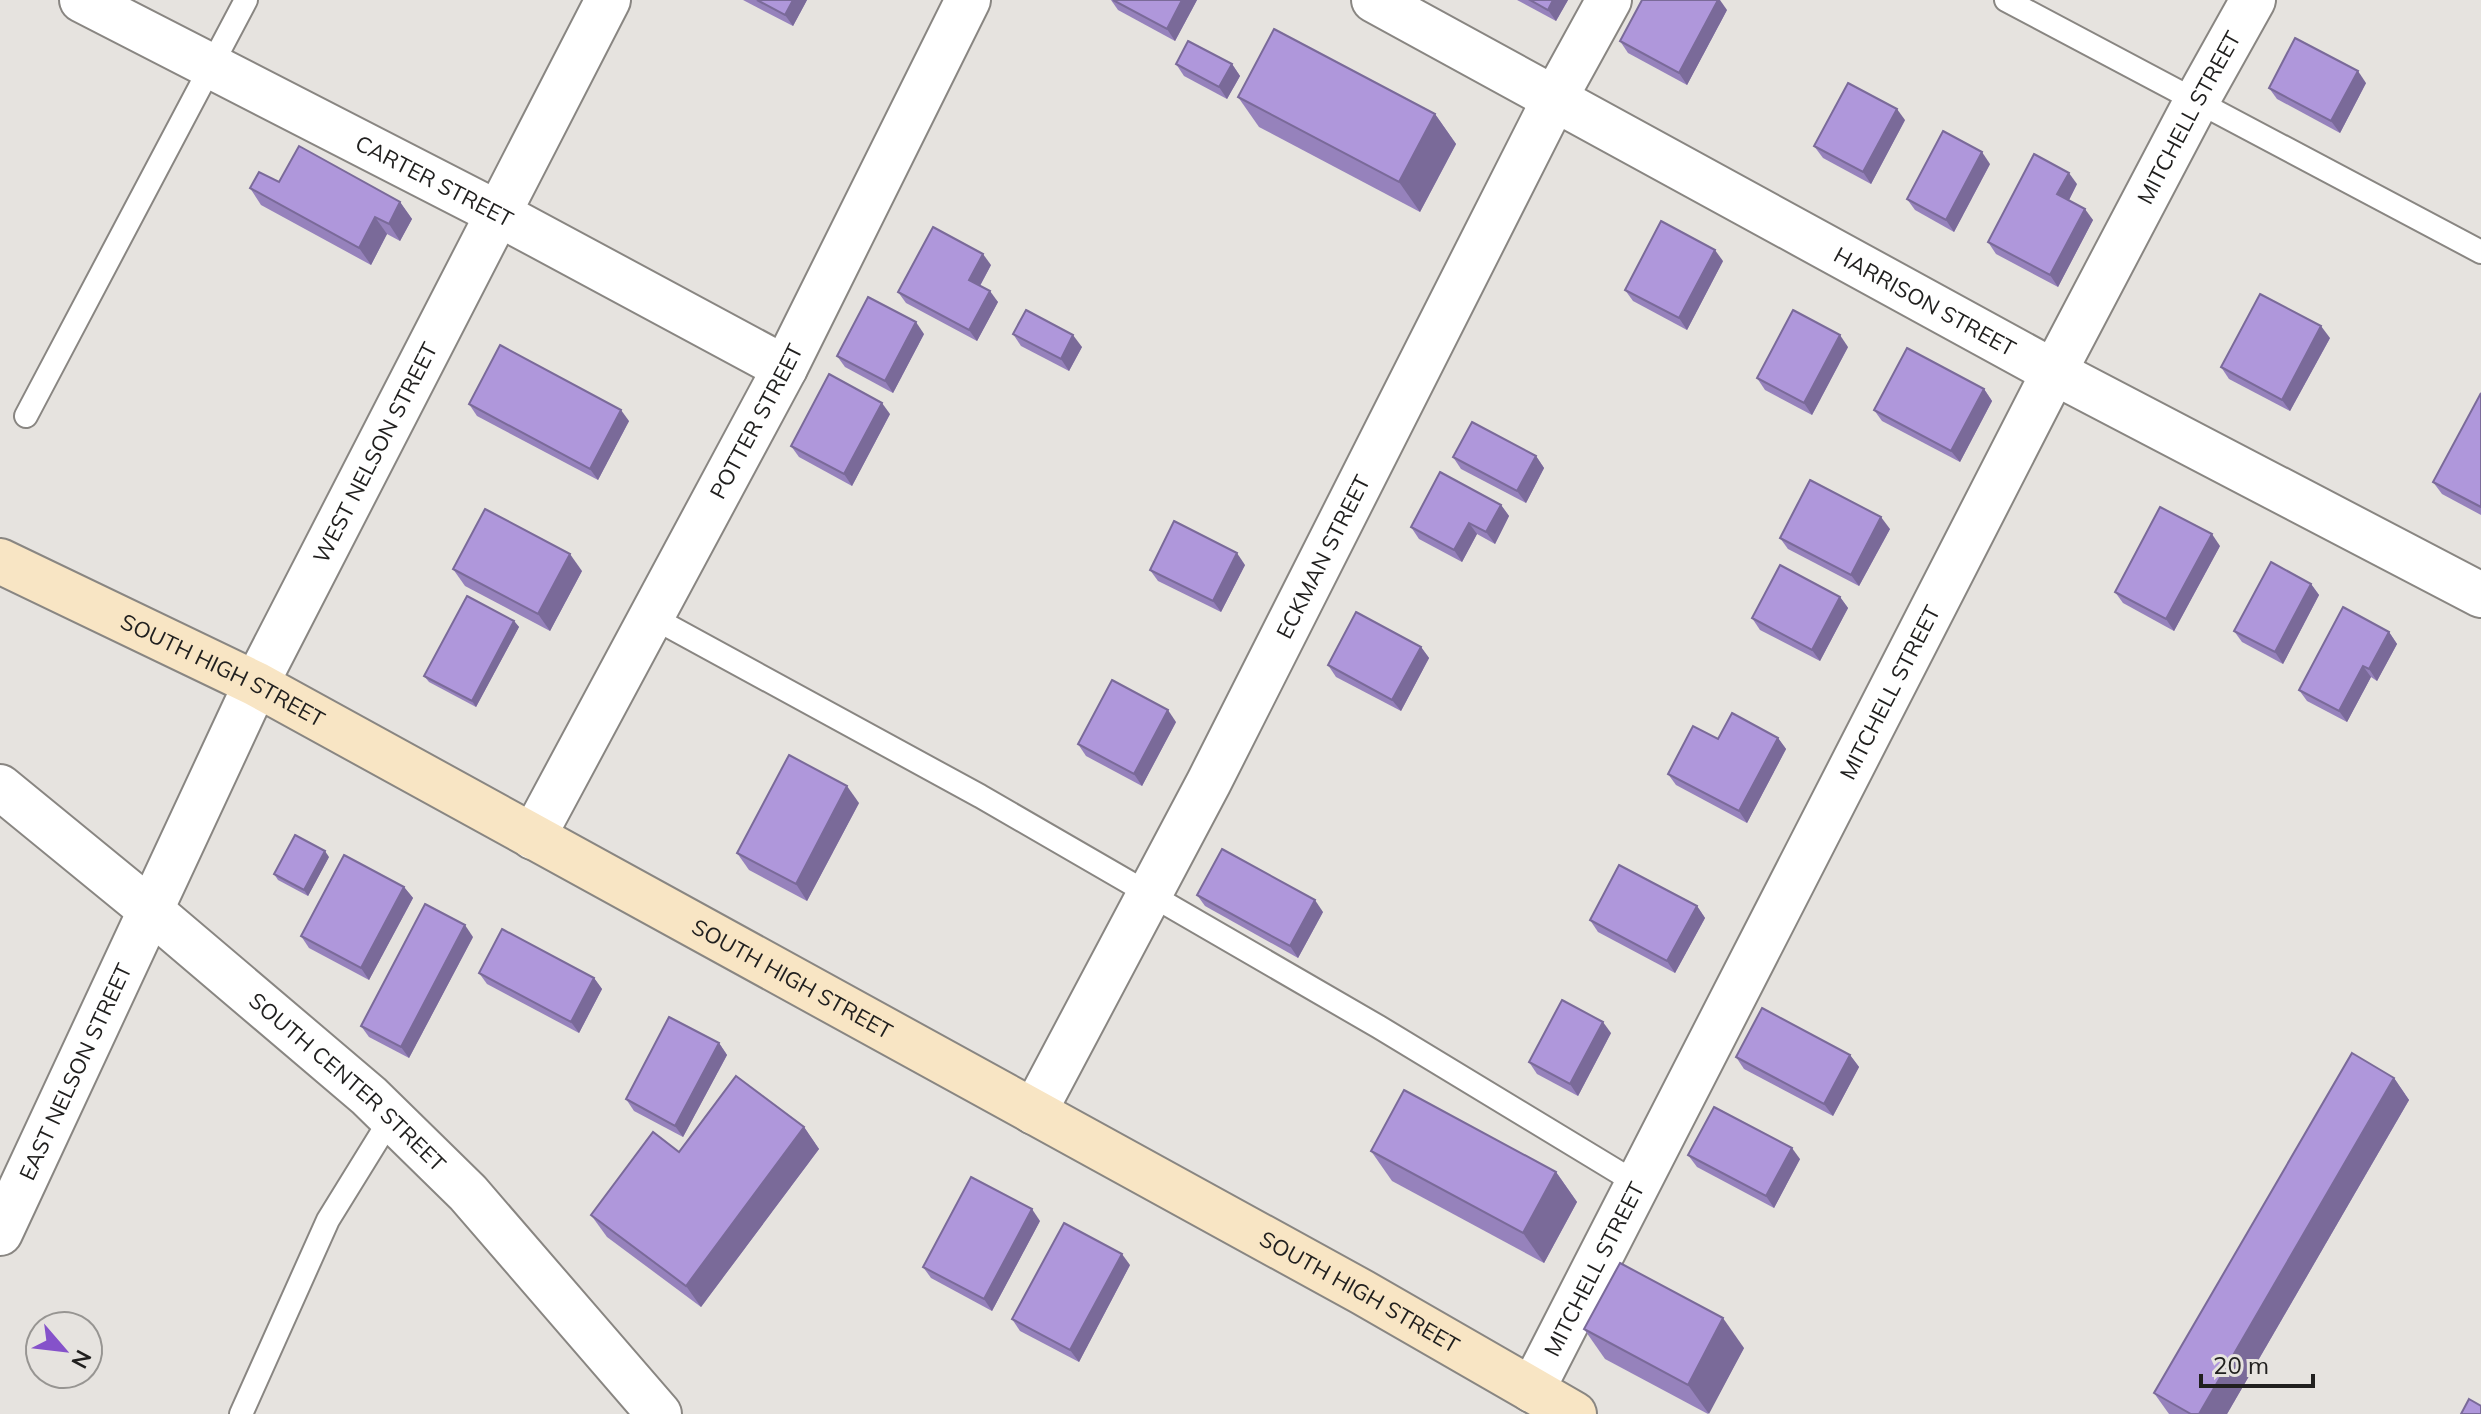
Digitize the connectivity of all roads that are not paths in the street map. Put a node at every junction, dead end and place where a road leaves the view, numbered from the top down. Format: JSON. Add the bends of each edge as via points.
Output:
{"nodes":[{"id":1,"x":82,"y":0,"type":"edge"},
{"id":2,"x":246,"y":0,"type":"edge"},
{"id":3,"x":608,"y":0,"type":"edge"},
{"id":4,"x":968,"y":0,"type":"edge"},
{"id":5,"x":1374,"y":0,"type":"edge"},
{"id":6,"x":1609,"y":0,"type":"edge"},
{"id":7,"x":2006,"y":0,"type":"edge"},
{"id":8,"x":2253,"y":0,"type":"edge"},
{"id":9,"x":211,"y":66,"type":"junction"},
{"id":10,"x":1555,"y":98,"type":"junction"},
{"id":11,"x":2196,"y":102,"type":"junction"},
{"id":12,"x":497,"y":213,"type":"junction"},
{"id":13,"x":2481,"y":252,"type":"edge"},
{"id":14,"x":785,"y":368,"type":"junction"},
{"id":15,"x":2054,"y":372,"type":"junction"},
{"id":16,"x":26,"y":416,"type":"dead end"},
{"id":17,"x":0,"y":561,"type":"edge"},
{"id":18,"x":2481,"y":595,"type":"edge"},
{"id":19,"x":652,"y":617,"type":"junction"},
{"id":20,"x":256,"y":684,"type":"junction"},
{"id":21,"x":0,"y":787,"type":"edge"},
{"id":22,"x":533,"y":837,"type":"junction"},
{"id":23,"x":1150,"y":894,"type":"junction"},
{"id":24,"x":149,"y":909,"type":"junction"},
{"id":25,"x":1034,"y":1112,"type":"junction"},
{"id":26,"x":391,"y":1118,"type":"junction"},
{"id":27,"x":1638,"y":1184,"type":"junction"},
{"id":28,"x":0,"y":1233,"type":"edge"},
{"id":29,"x":1532,"y":1390,"type":"junction"},
{"id":30,"x":241,"y":1414,"type":"edge"},
{"id":31,"x":659,"y":1414,"type":"edge"},
{"id":32,"x":1574,"y":1414,"type":"edge"}],
"edges":[{"from":1,"to":9,"type":"street","name":"CARTER STREET"},
{"from":2,"to":9,"type":"lane"},
{"from":3,"to":12,"type":"street","name":"WEST NELSON STREET"},
{"from":4,"to":14,"type":"street","name":"POTTER STREET"},
{"from":5,"to":10,"type":"street","name":"HARRISON STREET"},
{"from":6,"to":10,"type":"street","name":"ECKMAN STREET"},
{"from":7,"to":11,"type":"lane"},
{"from":8,"to":11,"type":"street","name":"MITCHELL STREET"},
{"from":9,"to":12,"type":"street","name":"CARTER STREET"},
{"from":9,"to":16,"type":"lane"},
{"from":10,"to":15,"type":"street","name":"HARRISON STREET"},
{"from":10,"to":23,"type":"street","name":"ECKMAN STREET"},
{"from":11,"to":13,"type":"lane"},
{"from":11,"to":15,"type":"street","name":"MITCHELL STREET"},
{"from":12,"to":14,"type":"street","name":"CARTER STREET"},
{"from":12,"to":20,"type":"street","name":"WEST NELSON STREET"},
{"from":14,"to":19,"type":"street","name":"POTTER STREET"},
{"from":15,"to":18,"type":"street","name":"HARRISON STREET"},
{"from":15,"to":27,"type":"street","name":"MITCHELL STREET"},
{"from":17,"to":20,"type":"main road","name":"SOUTH HIGH STREET"},
{"from":19,"to":22,"type":"street","name":"POTTER STREET"},
{"from":19,"to":23,"type":"lane"},
{"from":20,"to":22,"type":"main road","name":"SOUTH HIGH STREET"},
{"from":20,"to":24,"type":"street","name":"WEST NELSON STREET"},
{"from":21,"to":24,"type":"street","name":"SOUTH CENTER STREET"},
{"from":22,"to":25,"type":"main road","name":"SOUTH HIGH STREET"},
{"from":23,"to":25,"type":"street","name":"ECKMAN STREET"},
{"from":23,"to":27,"type":"lane"},
{"from":24,"to":26,"type":"street","name":"SOUTH CENTER STREET"},
{"from":24,"to":28,"type":"street","name":"EAST NELSON STREET"},
{"from":25,"to":29,"type":"main road","name":"SOUTH HIGH STREET"},
{"from":26,"to":30,"type":"lane","via":[[328,1220]]},
{"from":26,"to":31,"type":"street","name":"SOUTH CENTER STREET","via":[[468,1193]]},
{"from":27,"to":29,"type":"street","name":"MITCHELL STREET"},
{"from":29,"to":32,"type":"main road","name":"SOUTH HIGH STREET"}]}
